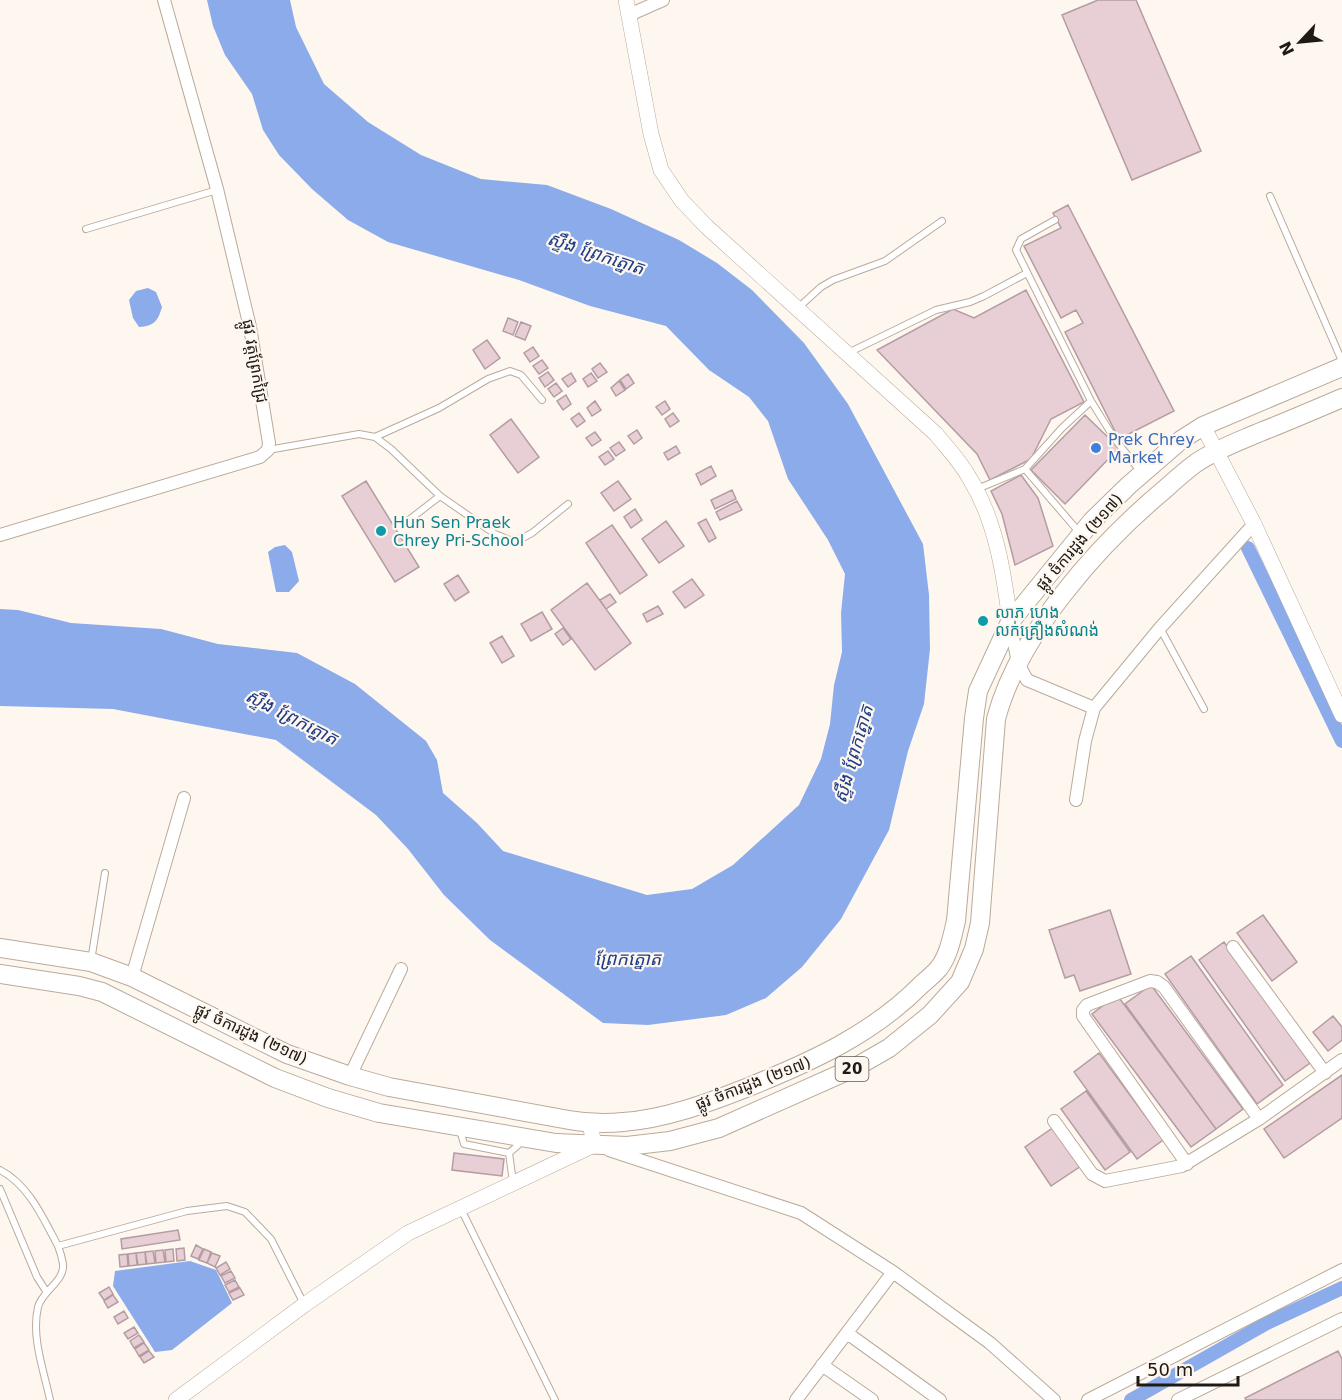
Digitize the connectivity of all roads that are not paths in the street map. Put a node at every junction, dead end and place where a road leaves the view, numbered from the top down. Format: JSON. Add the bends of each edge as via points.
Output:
{"nodes":[{"id":1,"x":164,"y":0,"type":"edge"},
{"id":2,"x":663,"y":0,"type":"edge"},
{"id":3,"x":628,"y":7,"type":"edge"},
{"id":4,"x":217,"y":189,"type":"junction"},
{"id":5,"x":1270,"y":196,"type":"dead end"},
{"id":6,"x":1055,"y":220,"type":"dead end"},
{"id":7,"x":942,"y":221,"type":"dead end"},
{"id":8,"x":86,"y":229,"type":"dead end"},
{"id":9,"x":1027,"y":273,"type":"junction"},
{"id":10,"x":798,"y":309,"type":"junction"},
{"id":11,"x":848,"y":353,"type":"junction"},
{"id":12,"x":1342,"y":361,"type":"edge"},
{"id":13,"x":1342,"y":367,"type":"edge"},
{"id":14,"x":1342,"y":398,"type":"edge"},
{"id":15,"x":542,"y":400,"type":"dead end"},
{"id":16,"x":1091,"y":401,"type":"junction"},
{"id":17,"x":1203,"y":426,"type":"junction"},
{"id":18,"x":375,"y":436,"type":"junction"},
{"id":19,"x":268,"y":450,"type":"junction"},
{"id":20,"x":1217,"y":451,"type":"junction"},
{"id":21,"x":1024,"y":469,"type":"junction"},
{"id":22,"x":1142,"y":474,"type":"junction"},
{"id":23,"x":976,"y":490,"type":"junction"},
{"id":24,"x":440,"y":496,"type":"junction"},
{"id":25,"x":568,"y":504,"type":"dead end"},
{"id":26,"x":405,"y":523,"type":"dead end"},
{"id":27,"x":1254,"y":524,"type":"junction"},
{"id":28,"x":0,"y":535,"type":"edge"},
{"id":29,"x":1081,"y":535,"type":"junction"},
{"id":30,"x":1010,"y":622,"type":"junction"},
{"id":31,"x":1160,"y":628,"type":"junction"},
{"id":32,"x":1018,"y":663,"type":"junction"},
{"id":33,"x":1094,"y":708,"type":"junction"},
{"id":34,"x":1204,"y":709,"type":"dead end"},
{"id":35,"x":1342,"y":714,"type":"edge"},
{"id":36,"x":184,"y":798,"type":"dead end"},
{"id":37,"x":1076,"y":800,"type":"dead end"},
{"id":38,"x":105,"y":873,"type":"dead end"},
{"id":39,"x":1233,"y":947,"type":"dead end"},
{"id":40,"x":0,"y":948,"type":"edge"},
{"id":41,"x":91,"y":962,"type":"junction"},
{"id":42,"x":401,"y":969,"type":"dead end"},
{"id":43,"x":0,"y":974,"type":"edge"},
{"id":44,"x":132,"y":977,"type":"junction"},
{"id":45,"x":1342,"y":1060,"type":"edge"},
{"id":46,"x":796,"y":1068,"type":"junction"},
{"id":47,"x":1325,"y":1073,"type":"junction"},
{"id":48,"x":350,"y":1076,"type":"junction"},
{"id":49,"x":805,"y":1090,"type":"junction"},
{"id":50,"x":1259,"y":1119,"type":"junction"},
{"id":51,"x":1054,"y":1121,"type":"dead end"},
{"id":52,"x":590,"y":1123,"type":"junction"},
{"id":53,"x":458,"y":1126,"type":"junction"},
{"id":54,"x":526,"y":1138,"type":"junction"},
{"id":55,"x":594,"y":1145,"type":"junction"},
{"id":56,"x":509,"y":1152,"type":"junction"},
{"id":57,"x":1187,"y":1164,"type":"junction"},
{"id":58,"x":0,"y":1170,"type":"edge"},
{"id":59,"x":513,"y":1183,"type":"junction"},
{"id":60,"x":0,"y":1189,"type":"edge"},
{"id":61,"x":460,"y":1209,"type":"junction"},
{"id":62,"x":58,"y":1246,"type":"junction"},
{"id":63,"x":1342,"y":1270,"type":"edge"},
{"id":64,"x":893,"y":1272,"type":"junction"},
{"id":65,"x":46,"y":1292,"type":"junction"},
{"id":66,"x":304,"y":1305,"type":"junction"},
{"id":67,"x":1342,"y":1319,"type":"edge"},
{"id":68,"x":847,"y":1333,"type":"junction"},
{"id":69,"x":822,"y":1365,"type":"junction"},
{"id":70,"x":50,"y":1400,"type":"edge"},
{"id":71,"x":176,"y":1400,"type":"edge"},
{"id":72,"x":555,"y":1400,"type":"edge"},
{"id":73,"x":795,"y":1400,"type":"edge"},
{"id":74,"x":872,"y":1400,"type":"edge"},
{"id":75,"x":940,"y":1400,"type":"edge"},
{"id":76,"x":1054,"y":1400,"type":"edge"},
{"id":77,"x":1088,"y":1400,"type":"edge"},
{"id":78,"x":1178,"y":1400,"type":"edge"}],
"edges":[{"from":1,"to":4,"type":"street","name":"ផ្លូវ វត្តព្រែកជ្រៃ"},
{"from":2,"to":3,"type":"street"},
{"from":3,"to":10,"type":"street","via":[[661,170],[682,201],[707,227]]},
{"from":4,"to":8,"type":"lane"},
{"from":4,"to":19,"type":"street","name":"ផ្លូវ វត្តព្រែកជ្រៃ","via":[[250,327]]},
{"from":5,"to":12,"type":"lane"},
{"from":6,"to":9,"type":"lane","via":[[1018,244],[1016,250]]},
{"from":7,"to":10,"type":"lane","via":[[885,261],[821,287]]},
{"from":9,"to":11,"type":"lane","via":[[977,299],[936,310]]},
{"from":9,"to":16,"type":"lane"},
{"from":10,"to":11,"type":"street"},
{"from":11,"to":23,"type":"street","via":[[936,434]]},
{"from":13,"to":17,"type":"main road","name":"ផ្លូវ ចំការដូង (២១៧)","number":"20"},
{"from":14,"to":20,"type":"main road","name":"ផ្លូវ ចំការដូង (២១៧)","number":"20"},
{"from":15,"to":18,"type":"lane","via":[[520,375],[510,371]]},
{"from":16,"to":21,"type":"lane"},
{"from":16,"to":22,"type":"lane"},
{"from":17,"to":20,"type":"street"},
{"from":17,"to":22,"type":"main road","name":"ផ្លូវ ចំការដូង (២១៧)","number":"20"},
{"from":18,"to":19,"type":"lane","via":[[359,434]]},
{"from":18,"to":24,"type":"lane"},
{"from":19,"to":28,"type":"street","via":[[260,457]]},
{"from":20,"to":27,"type":"street"},
{"from":20,"to":32,"type":"main road","name":"ផ្លូវ ចំការដូង (២១៧)","number":"20","via":[[1178,478],[1109,540],[1058,600]]},
{"from":21,"to":23,"type":"lane"},
{"from":21,"to":29,"type":"lane"},
{"from":22,"to":29,"type":"main road","name":"ផ្លូវ ចំការដូង (២១៧)","number":"20"},
{"from":23,"to":30,"type":"street","via":[[1002,568]]},
{"from":24,"to":25,"type":"lane","via":[[495,534],[515,542]]},
{"from":24,"to":26,"type":"lane"},
{"from":27,"to":31,"type":"street"},
{"from":27,"to":35,"type":"street"},
{"from":29,"to":30,"type":"main road","name":"ផ្លូវ ចំការដូង (២១៧)","number":"20"},
{"from":30,"to":32,"type":"street"},
{"from":30,"to":46,"type":"main road","name":"ផ្លូវ ចំការដូង (២១៧)","number":"20","via":[[978,691],[956,921],[939,968],[877,1024]]},
{"from":31,"to":33,"type":"street"},
{"from":31,"to":34,"type":"lane"},
{"from":32,"to":33,"type":"street","via":[[1027,680]]},
{"from":32,"to":49,"type":"main road","name":"ផ្លូវ ចំការដូង (២១៧)","number":"20","via":[[996,719],[980,923],[960,981],[930,1016],[889,1048]]},
{"from":33,"to":37,"type":"street"},
{"from":36,"to":44,"type":"street"},
{"from":38,"to":41,"type":"lane"},
{"from":39,"to":47,"type":"street"},
{"from":40,"to":41,"type":"main road","name":"ផ្លូវ ចំការដូង (២១៧)","number":"20"},
{"from":41,"to":44,"type":"main road","name":"ផ្លូវ ចំការដូង (២១៧)","number":"20"},
{"from":42,"to":48,"type":"street"},
{"from":43,"to":53,"type":"main road","name":"ផ្លូវ ចំការដូង (២១៧)","number":"20","via":[[102,992],[274,1077],[328,1098],[380,1113]]},
{"from":44,"to":48,"type":"main road","name":"ផ្លូវ ចំការដូង (២១៧)","number":"20","via":[[286,1054]]},
{"from":45,"to":47,"type":"street"},
{"from":46,"to":49,"type":"main road"},
{"from":46,"to":52,"type":"main road","name":"ផ្លូវ ចំការដូង (២១៧)","number":"20","via":[[712,1102],[625,1122]]},
{"from":47,"to":50,"type":"street"},
{"from":48,"to":52,"type":"main road","name":"ផ្លូវ ចំការដូង (២១៧)","number":"20","via":[[389,1087]]},
{"from":49,"to":55,"type":"main road","name":"ផ្លូវ ចំការដូង (២១៧)","number":"20","via":[[719,1128],[670,1141]]},
{"from":50,"to":57,"type":"street"},
{"from":50,"to":57,"type":"street","via":[[1157,982],[1149,981],[1087,1005],[1083,1016]]},
{"from":51,"to":57,"type":"street","via":[[1092,1174],[1105,1181]]},
{"from":52,"to":55,"type":"street"},
{"from":53,"to":54,"type":"main road","name":"ផ្លូវ ចំការដូង (២១៧)","number":"20"},
{"from":53,"to":56,"type":"lane","via":[[464,1144]]},
{"from":54,"to":55,"type":"main road","name":"ផ្លូវ ចំការដូង (២១៧)","number":"20"},
{"from":54,"to":56,"type":"lane"},
{"from":55,"to":59,"type":"street"},
{"from":55,"to":64,"type":"street","via":[[801,1213]]},
{"from":56,"to":59,"type":"lane"},
{"from":58,"to":62,"type":"lane","via":[[21,1185]]},
{"from":59,"to":61,"type":"street"},
{"from":60,"to":65,"type":"lane"},
{"from":61,"to":66,"type":"street","via":[[408,1233]]},
{"from":61,"to":72,"type":"lane"},
{"from":62,"to":65,"type":"lane","via":[[63,1265],[61,1275]]},
{"from":62,"to":66,"type":"lane","via":[[187,1211],[227,1206],[245,1212],[271,1239]]},
{"from":63,"to":77,"type":"street"},
{"from":64,"to":68,"type":"street"},
{"from":64,"to":76,"type":"street","via":[[990,1343]]},
{"from":65,"to":70,"type":"lane","via":[[38,1306],[36,1331]]},
{"from":66,"to":71,"type":"street"},
{"from":67,"to":78,"type":"street"},
{"from":68,"to":69,"type":"street"},
{"from":68,"to":75,"type":"street"},
{"from":69,"to":73,"type":"street"},
{"from":69,"to":74,"type":"street"}]}
